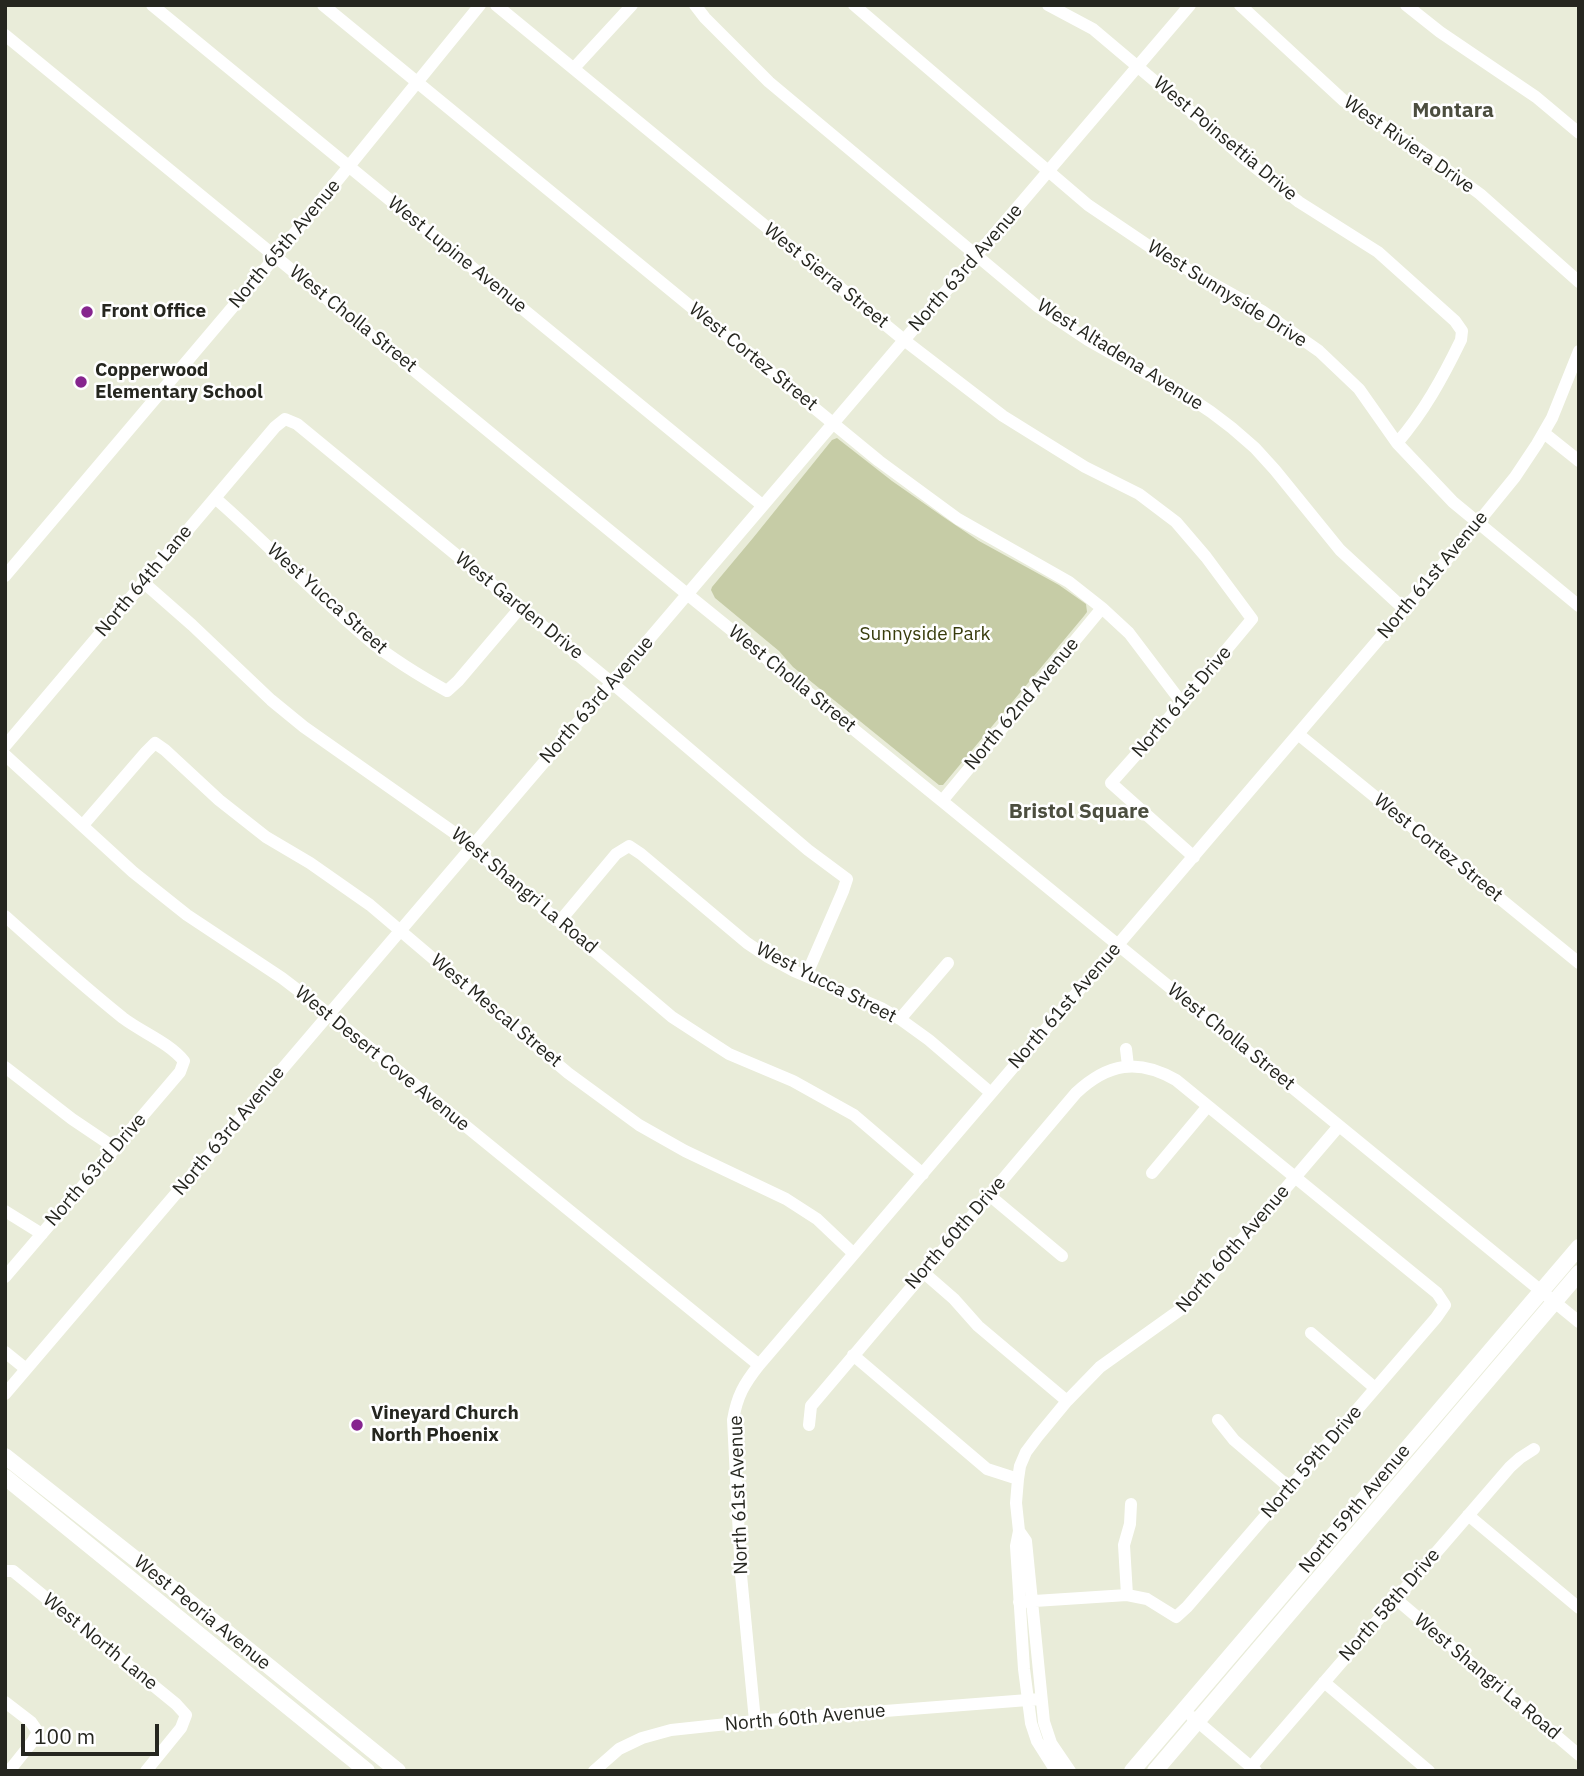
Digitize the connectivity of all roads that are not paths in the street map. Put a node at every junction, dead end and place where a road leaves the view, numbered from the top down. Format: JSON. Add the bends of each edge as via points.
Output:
{"nodes":[{"id":1,"x":152,"y":5,"type":"edge"},
{"id":2,"x":323,"y":5,"type":"edge"},
{"id":3,"x":480,"y":5,"type":"edge"},
{"id":4,"x":496,"y":5,"type":"edge"},
{"id":5,"x":632,"y":5,"type":"edge"},
{"id":6,"x":695,"y":5,"type":"edge"},
{"id":7,"x":854,"y":5,"type":"edge"},
{"id":8,"x":1048,"y":5,"type":"edge"},
{"id":9,"x":1190,"y":5,"type":"edge"},
{"id":10,"x":1240,"y":5,"type":"edge"},
{"id":11,"x":1406,"y":5,"type":"edge"},
{"id":12,"x":5,"y":35,"type":"edge"},
{"id":13,"x":1138,"y":66,"type":"junction"},
{"id":14,"x":573,"y":68,"type":"junction"},
{"id":15,"x":417,"y":82,"type":"junction"},
{"id":16,"x":1579,"y":133,"type":"edge"},
{"id":17,"x":349,"y":166,"type":"junction"},
{"id":18,"x":1049,"y":171,"type":"junction"},
{"id":19,"x":276,"y":256,"type":"junction"},
{"id":20,"x":976,"y":256,"type":"junction"},
{"id":21,"x":1579,"y":282,"type":"edge"},
{"id":22,"x":904,"y":341,"type":"junction"},
{"id":23,"x":1579,"y":351,"type":"edge"},
{"id":24,"x":285,"y":419,"type":"joint"},
{"id":25,"x":833,"y":423,"type":"junction"},
{"id":26,"x":1544,"y":433,"type":"junction"},
{"id":27,"x":1397,"y":443,"type":"junction"},
{"id":28,"x":1579,"y":461,"type":"edge"},
{"id":29,"x":215,"y":498,"type":"junction"},
{"id":30,"x":762,"y":505,"type":"junction"},
{"id":31,"x":1478,"y":523,"type":"junction"},
{"id":32,"x":7,"y":571,"type":"edge"},
{"id":33,"x":143,"y":582,"type":"junction"},
{"id":34,"x":687,"y":594,"type":"junction"},
{"id":35,"x":1579,"y":606,"type":"edge"},
{"id":36,"x":520,"y":608,"type":"junction"},
{"id":37,"x":1102,"y":608,"type":"junction"},
{"id":38,"x":1404,"y":609,"type":"junction"},
{"id":39,"x":1252,"y":620,"type":"joint"},
{"id":40,"x":612,"y":683,"type":"junction"},
{"id":41,"x":1182,"y":703,"type":"junction"},
{"id":42,"x":1298,"y":734,"type":"junction"},
{"id":43,"x":5,"y":746,"type":"edge"},
{"id":44,"x":5,"y":755,"type":"edge"},
{"id":45,"x":942,"y":800,"type":"junction"},
{"id":46,"x":83,"y":825,"type":"junction"},
{"id":47,"x":471,"y":846,"type":"junction"},
{"id":48,"x":1194,"y":857,"type":"junction"},
{"id":49,"x":5,"y":915,"type":"edge"},
{"id":50,"x":560,"y":921,"type":"junction"},
{"id":51,"x":401,"y":930,"type":"junction"},
{"id":52,"x":1119,"y":945,"type":"junction"},
{"id":53,"x":948,"y":962,"type":"dead end"},
{"id":54,"x":1579,"y":963,"type":"edge"},
{"id":55,"x":806,"y":976,"type":"junction"},
{"id":56,"x":329,"y":1014,"type":"junction"},
{"id":57,"x":900,"y":1019,"type":"junction"},
{"id":58,"x":1126,"y":1049,"type":"dead end"},
{"id":59,"x":1128,"y":1066,"type":"junction"},
{"id":60,"x":5,"y":1067,"type":"edge"},
{"id":61,"x":991,"y":1093,"type":"junction"},
{"id":62,"x":1208,"y":1106,"type":"junction"},
{"id":63,"x":1339,"y":1126,"type":"junction"},
{"id":64,"x":116,"y":1148,"type":"junction"},
{"id":65,"x":1152,"y":1173,"type":"dead end"},
{"id":66,"x":923,"y":1174,"type":"junction"},
{"id":67,"x":1295,"y":1177,"type":"junction"},
{"id":68,"x":989,"y":1195,"type":"junction"},
{"id":69,"x":5,"y":1211,"type":"edge"},
{"id":70,"x":42,"y":1234,"type":"junction"},
{"id":71,"x":1579,"y":1247,"type":"edge"},
{"id":72,"x":854,"y":1254,"type":"junction"},
{"id":73,"x":1062,"y":1256,"type":"dead end"},
{"id":74,"x":923,"y":1272,"type":"junction"},
{"id":75,"x":1579,"y":1273,"type":"edge"},
{"id":76,"x":5,"y":1277,"type":"edge"},
{"id":77,"x":1549,"y":1296,"type":"junction"},
{"id":78,"x":1579,"y":1322,"type":"edge"},
{"id":79,"x":1311,"y":1333,"type":"dead end"},
{"id":80,"x":5,"y":1352,"type":"edge"},
{"id":81,"x":853,"y":1355,"type":"junction"},
{"id":82,"x":759,"y":1365,"type":"junction"},
{"id":83,"x":26,"y":1369,"type":"junction"},
{"id":84,"x":1375,"y":1388,"type":"junction"},
{"id":85,"x":5,"y":1394,"type":"edge"},
{"id":86,"x":1067,"y":1401,"type":"junction"},
{"id":87,"x":1218,"y":1420,"type":"dead end"},
{"id":88,"x":809,"y":1425,"type":"dead end"},
{"id":89,"x":1534,"y":1449,"type":"dead end"},
{"id":90,"x":5,"y":1456,"type":"edge"},
{"id":91,"x":5,"y":1477,"type":"edge"},
{"id":92,"x":1018,"y":1479,"type":"junction"},
{"id":93,"x":1290,"y":1488,"type":"junction"},
{"id":94,"x":1131,"y":1504,"type":"dead end"},
{"id":95,"x":1468,"y":1515,"type":"junction"},
{"id":96,"x":9,"y":1571,"type":"edge"},
{"id":97,"x":1127,"y":1595,"type":"junction"},
{"id":98,"x":1396,"y":1599,"type":"junction"},
{"id":99,"x":1026,"y":1602,"type":"junction"},
{"id":100,"x":1577,"y":1603,"type":"edge"},
{"id":101,"x":191,"y":1628,"type":"junction"},
{"id":102,"x":1324,"y":1682,"type":"junction"},
{"id":103,"x":292,"y":1685,"type":"junction"},
{"id":104,"x":1034,"y":1700,"type":"junction"},
{"id":105,"x":5,"y":1702,"type":"edge"},
{"id":106,"x":1190,"y":1716,"type":"junction"},
{"id":107,"x":755,"y":1721,"type":"junction"},
{"id":108,"x":1579,"y":1755,"type":"edge"},
{"id":109,"x":1254,"y":1769,"type":"edge"},
{"id":110,"x":9,"y":1771,"type":"edge"},
{"id":111,"x":146,"y":1771,"type":"edge"},
{"id":112,"x":367,"y":1771,"type":"edge"},
{"id":113,"x":398,"y":1771,"type":"edge"},
{"id":114,"x":594,"y":1771,"type":"edge"},
{"id":115,"x":1056,"y":1771,"type":"edge"},
{"id":116,"x":1070,"y":1771,"type":"edge"},
{"id":117,"x":1132,"y":1771,"type":"edge"},
{"id":118,"x":1155,"y":1771,"type":"edge"},
{"id":119,"x":1429,"y":1771,"type":"edge"}],
"edges":[{"from":1,"to":17,"type":"street","name":"West Lupine Avenue"},
{"from":2,"to":15,"type":"street","name":"West Cortez Street"},
{"from":3,"to":15,"type":"street","name":"North 65th Avenue"},
{"from":4,"to":14,"type":"street","name":"West Sierra Street"},
{"from":5,"to":14,"type":"street"},
{"from":6,"to":20,"type":"street","name":"West Altadena Avenue","via":[[769,82]]},
{"from":7,"to":18,"type":"street","name":"West Sunnyside Drive"},
{"from":8,"to":13,"type":"street","name":"West Poinsettia Drive","via":[[1093,29]]},
{"from":9,"to":13,"type":"street","name":"North 63rd Avenue"},
{"from":10,"to":21,"type":"street","name":"West Riviera Drive","via":[[1344,101],[1480,194]]},
{"from":11,"to":16,"type":"street"},
{"from":12,"to":19,"type":"street","name":"West Cholla Street"},
{"from":13,"to":18,"type":"street","name":"North 63rd Avenue"},
{"from":13,"to":27,"type":"street","name":"West Poinsettia Drive","via":[[1251,165],[1378,252],[1462,331],[1431,396]]},
{"from":14,"to":22,"type":"street","name":"West Sierra Street"},
{"from":15,"to":17,"type":"street","name":"North 65th Avenue"},
{"from":15,"to":25,"type":"street","name":"West Cortez Street"},
{"from":17,"to":19,"type":"street","name":"North 65th Avenue"},
{"from":17,"to":30,"type":"street","name":"West Lupine Avenue"},
{"from":18,"to":20,"type":"street","name":"North 63rd Avenue"},
{"from":18,"to":27,"type":"street","name":"West Sunnyside Drive","via":[[1124,230],[1262,311],[1319,351],[1359,389]]},
{"from":19,"to":32,"type":"street","name":"North 65th Avenue"},
{"from":19,"to":34,"type":"street","name":"West Cholla Street"},
{"from":20,"to":22,"type":"street","name":"North 63rd Avenue"},
{"from":20,"to":38,"type":"street","name":"West Altadena Avenue","via":[[1088,340],[1212,412],[1255,448],[1340,550]]},
{"from":22,"to":25,"type":"street","name":"North 63rd Avenue"},
{"from":22,"to":39,"type":"street","name":"West Sierra Street","via":[[1003,416],[1139,494],[1177,522]]},
{"from":23,"to":26,"type":"street","name":"North 61st Avenue"},
{"from":24,"to":29,"type":"street","name":"North 64th Lane"},
{"from":24,"to":36,"type":"street","name":"West Garden Drive","via":[[297,424]]},
{"from":25,"to":30,"type":"street","name":"North 63rd Avenue"},
{"from":25,"to":37,"type":"street","name":"West Cortez Street","via":[[958,519],[1069,582]]},
{"from":26,"to":28,"type":"street"},
{"from":26,"to":31,"type":"street","name":"North 61st Avenue"},
{"from":27,"to":31,"type":"street","name":"West Sunnyside Drive"},
{"from":29,"to":33,"type":"street","name":"North 64th Lane"},
{"from":29,"to":36,"type":"street","name":"West Yucca Street","via":[[372,642],[447,691]]},
{"from":30,"to":34,"type":"street","name":"North 63rd Avenue"},
{"from":31,"to":35,"type":"street","name":"West Sunnyside Drive"},
{"from":31,"to":38,"type":"street","name":"North 61st Avenue"},
{"from":33,"to":43,"type":"street","name":"North 64th Lane"},
{"from":33,"to":47,"type":"street","name":"West Shangri La Road","via":[[304,727]]},
{"from":34,"to":40,"type":"street","name":"North 63rd Avenue"},
{"from":34,"to":45,"type":"street","name":"West Cholla Street"},
{"from":36,"to":40,"type":"street","name":"West Garden Drive"},
{"from":37,"to":41,"type":"street","name":"West Cortez Street","via":[[1129,634]]},
{"from":37,"to":45,"type":"street","name":"North 62nd Avenue"},
{"from":38,"to":42,"type":"street","name":"North 61st Avenue"},
{"from":39,"to":41,"type":"street","name":"North 61st Drive"},
{"from":40,"to":47,"type":"street","name":"North 63rd Avenue"},
{"from":40,"to":55,"type":"street","name":"West Garden Drive","via":[[846,879]]},
{"from":41,"to":48,"type":"street","name":"North 61st Drive","via":[[1111,783]]},
{"from":42,"to":48,"type":"street","name":"North 61st Avenue"},
{"from":42,"to":54,"type":"street","name":"West Cortez Street"},
{"from":44,"to":46,"type":"street","name":"West Desert Cove Avenue"},
{"from":45,"to":52,"type":"street","name":"West Cholla Street"},
{"from":46,"to":51,"type":"street","name":"West Mescal Street","via":[[155,743],[266,837],[310,863]]},
{"from":46,"to":56,"type":"street","name":"West Desert Cove Avenue","via":[[187,915]]},
{"from":47,"to":50,"type":"street","name":"West Shangri La Road"},
{"from":47,"to":51,"type":"street","name":"North 63rd Avenue"},
{"from":48,"to":52,"type":"street","name":"North 61st Avenue"},
{"from":49,"to":64,"type":"street","name":"North 63rd Drive","via":[[126,1020],[184,1061],[180,1072]]},
{"from":50,"to":55,"type":"street","name":"West Yucca Street","via":[[616,854],[629,846],[747,943]]},
{"from":50,"to":66,"type":"street","name":"West Shangri La Road","via":[[672,1017],[729,1054],[793,1081],[855,1115]]},
{"from":51,"to":56,"type":"street","name":"North 63rd Avenue"},
{"from":51,"to":72,"type":"street","name":"West Mescal Street","via":[[568,1073],[639,1125],[786,1199],[817,1219]]},
{"from":52,"to":61,"type":"street","name":"North 61st Avenue"},
{"from":52,"to":63,"type":"street","name":"West Cholla Street"},
{"from":53,"to":57,"type":"street"},
{"from":55,"to":57,"type":"street","name":"West Yucca Street"},
{"from":56,"to":82,"type":"street","name":"West Desert Cove Avenue"},
{"from":56,"to":83,"type":"street","name":"North 63rd Avenue"},
{"from":57,"to":61,"type":"street","name":"West Yucca Street"},
{"from":58,"to":59,"type":"street"},
{"from":59,"to":62,"type":"street","via":[[1149,1068],[1176,1080]]},
{"from":59,"to":68,"type":"street","name":"North 60th Drive","via":[[1104,1072],[1076,1093]]},
{"from":60,"to":64,"type":"street"},
{"from":61,"to":66,"type":"street","name":"North 61st Avenue"},
{"from":62,"to":65,"type":"street"},
{"from":62,"to":67,"type":"street"},
{"from":63,"to":67,"type":"street","name":"North 60th Avenue"},
{"from":63,"to":77,"type":"street","name":"West Cholla Street"},
{"from":64,"to":70,"type":"street","name":"North 63rd Drive"},
{"from":66,"to":72,"type":"street","name":"North 61st Avenue"},
{"from":67,"to":84,"type":"street","name":"North 59th Drive","via":[[1437,1293],[1445,1305]]},
{"from":67,"to":86,"type":"street","name":"North 60th Avenue","via":[[1184,1307],[1100,1367]]},
{"from":68,"to":73,"type":"street"},
{"from":68,"to":74,"type":"street","name":"North 60th Drive"},
{"from":69,"to":70,"type":"street"},
{"from":70,"to":76,"type":"street","name":"North 63rd Drive"},
{"from":71,"to":77,"type":"main road","name":"North 59th Avenue"},
{"from":72,"to":82,"type":"street","name":"North 61st Avenue"},
{"from":74,"to":81,"type":"street","name":"North 60th Drive"},
{"from":74,"to":86,"type":"street","via":[[978,1326]]},
{"from":75,"to":77,"type":"main road","name":"North 59th Avenue"},
{"from":77,"to":78,"type":"street","name":"West Cholla Street"},
{"from":77,"to":106,"type":"main road","name":"North 59th Avenue"},
{"from":79,"to":84,"type":"street"},
{"from":80,"to":83,"type":"street"},
{"from":81,"to":88,"type":"street","name":"North 60th Drive","via":[[811,1406]]},
{"from":81,"to":92,"type":"street","via":[[987,1469]]},
{"from":82,"to":107,"type":"street","name":"North 61st Avenue","via":[[741,1390],[733,1420]]},
{"from":83,"to":85,"type":"street","name":"North 63rd Avenue"},
{"from":84,"to":93,"type":"street","name":"North 59th Drive"},
{"from":86,"to":92,"type":"street","name":"North 60th Avenue","via":[[1026,1452]]},
{"from":87,"to":93,"type":"street","via":[[1234,1440]]},
{"from":89,"to":95,"type":"street","name":"North 58th Drive","via":[[1510,1467]]},
{"from":90,"to":103,"type":"main road","name":"West Peoria Avenue"},
{"from":91,"to":101,"type":"main road","name":"West Peoria Avenue"},
{"from":92,"to":99,"type":"street","name":"North 60th Avenue","via":[[1016,1546]]},
{"from":93,"to":97,"type":"street","name":"North 59th Drive","via":[[1176,1617],[1147,1600]]},
{"from":94,"to":97,"type":"street","via":[[1124,1545]]},
{"from":95,"to":98,"type":"street","name":"North 58th Drive"},
{"from":95,"to":100,"type":"street"},
{"from":96,"to":111,"type":"street","name":"West North Lane","via":[[186,1715]]},
{"from":97,"to":99,"type":"street"},
{"from":98,"to":102,"type":"street","name":"North 58th Drive"},
{"from":98,"to":108,"type":"street","name":"West Shangri La Road"},
{"from":99,"to":104,"type":"street","name":"North 60th Avenue"},
{"from":101,"to":103,"type":"main road","via":[[219,1640],[277,1687]]},
{"from":101,"to":112,"type":"main road","name":"West Peoria Avenue"},
{"from":102,"to":109,"type":"street","name":"North 58th Drive"},
{"from":102,"to":119,"type":"street"},
{"from":103,"to":113,"type":"main road","name":"West Peoria Avenue"},
{"from":104,"to":107,"type":"street","name":"North 60th Avenue"},
{"from":104,"to":115,"type":"street","via":[[1033,1731]]},
{"from":104,"to":116,"type":"street","via":[[1051,1743]]},
{"from":105,"to":110,"type":"street","via":[[38,1731]]},
{"from":106,"to":109,"type":"street"},
{"from":106,"to":117,"type":"main road","name":"North 59th Avenue"},
{"from":106,"to":118,"type":"main road","name":"North 59th Avenue"},
{"from":107,"to":114,"type":"street","name":"North 60th Avenue","via":[[657,1733],[619,1749]]}]}
